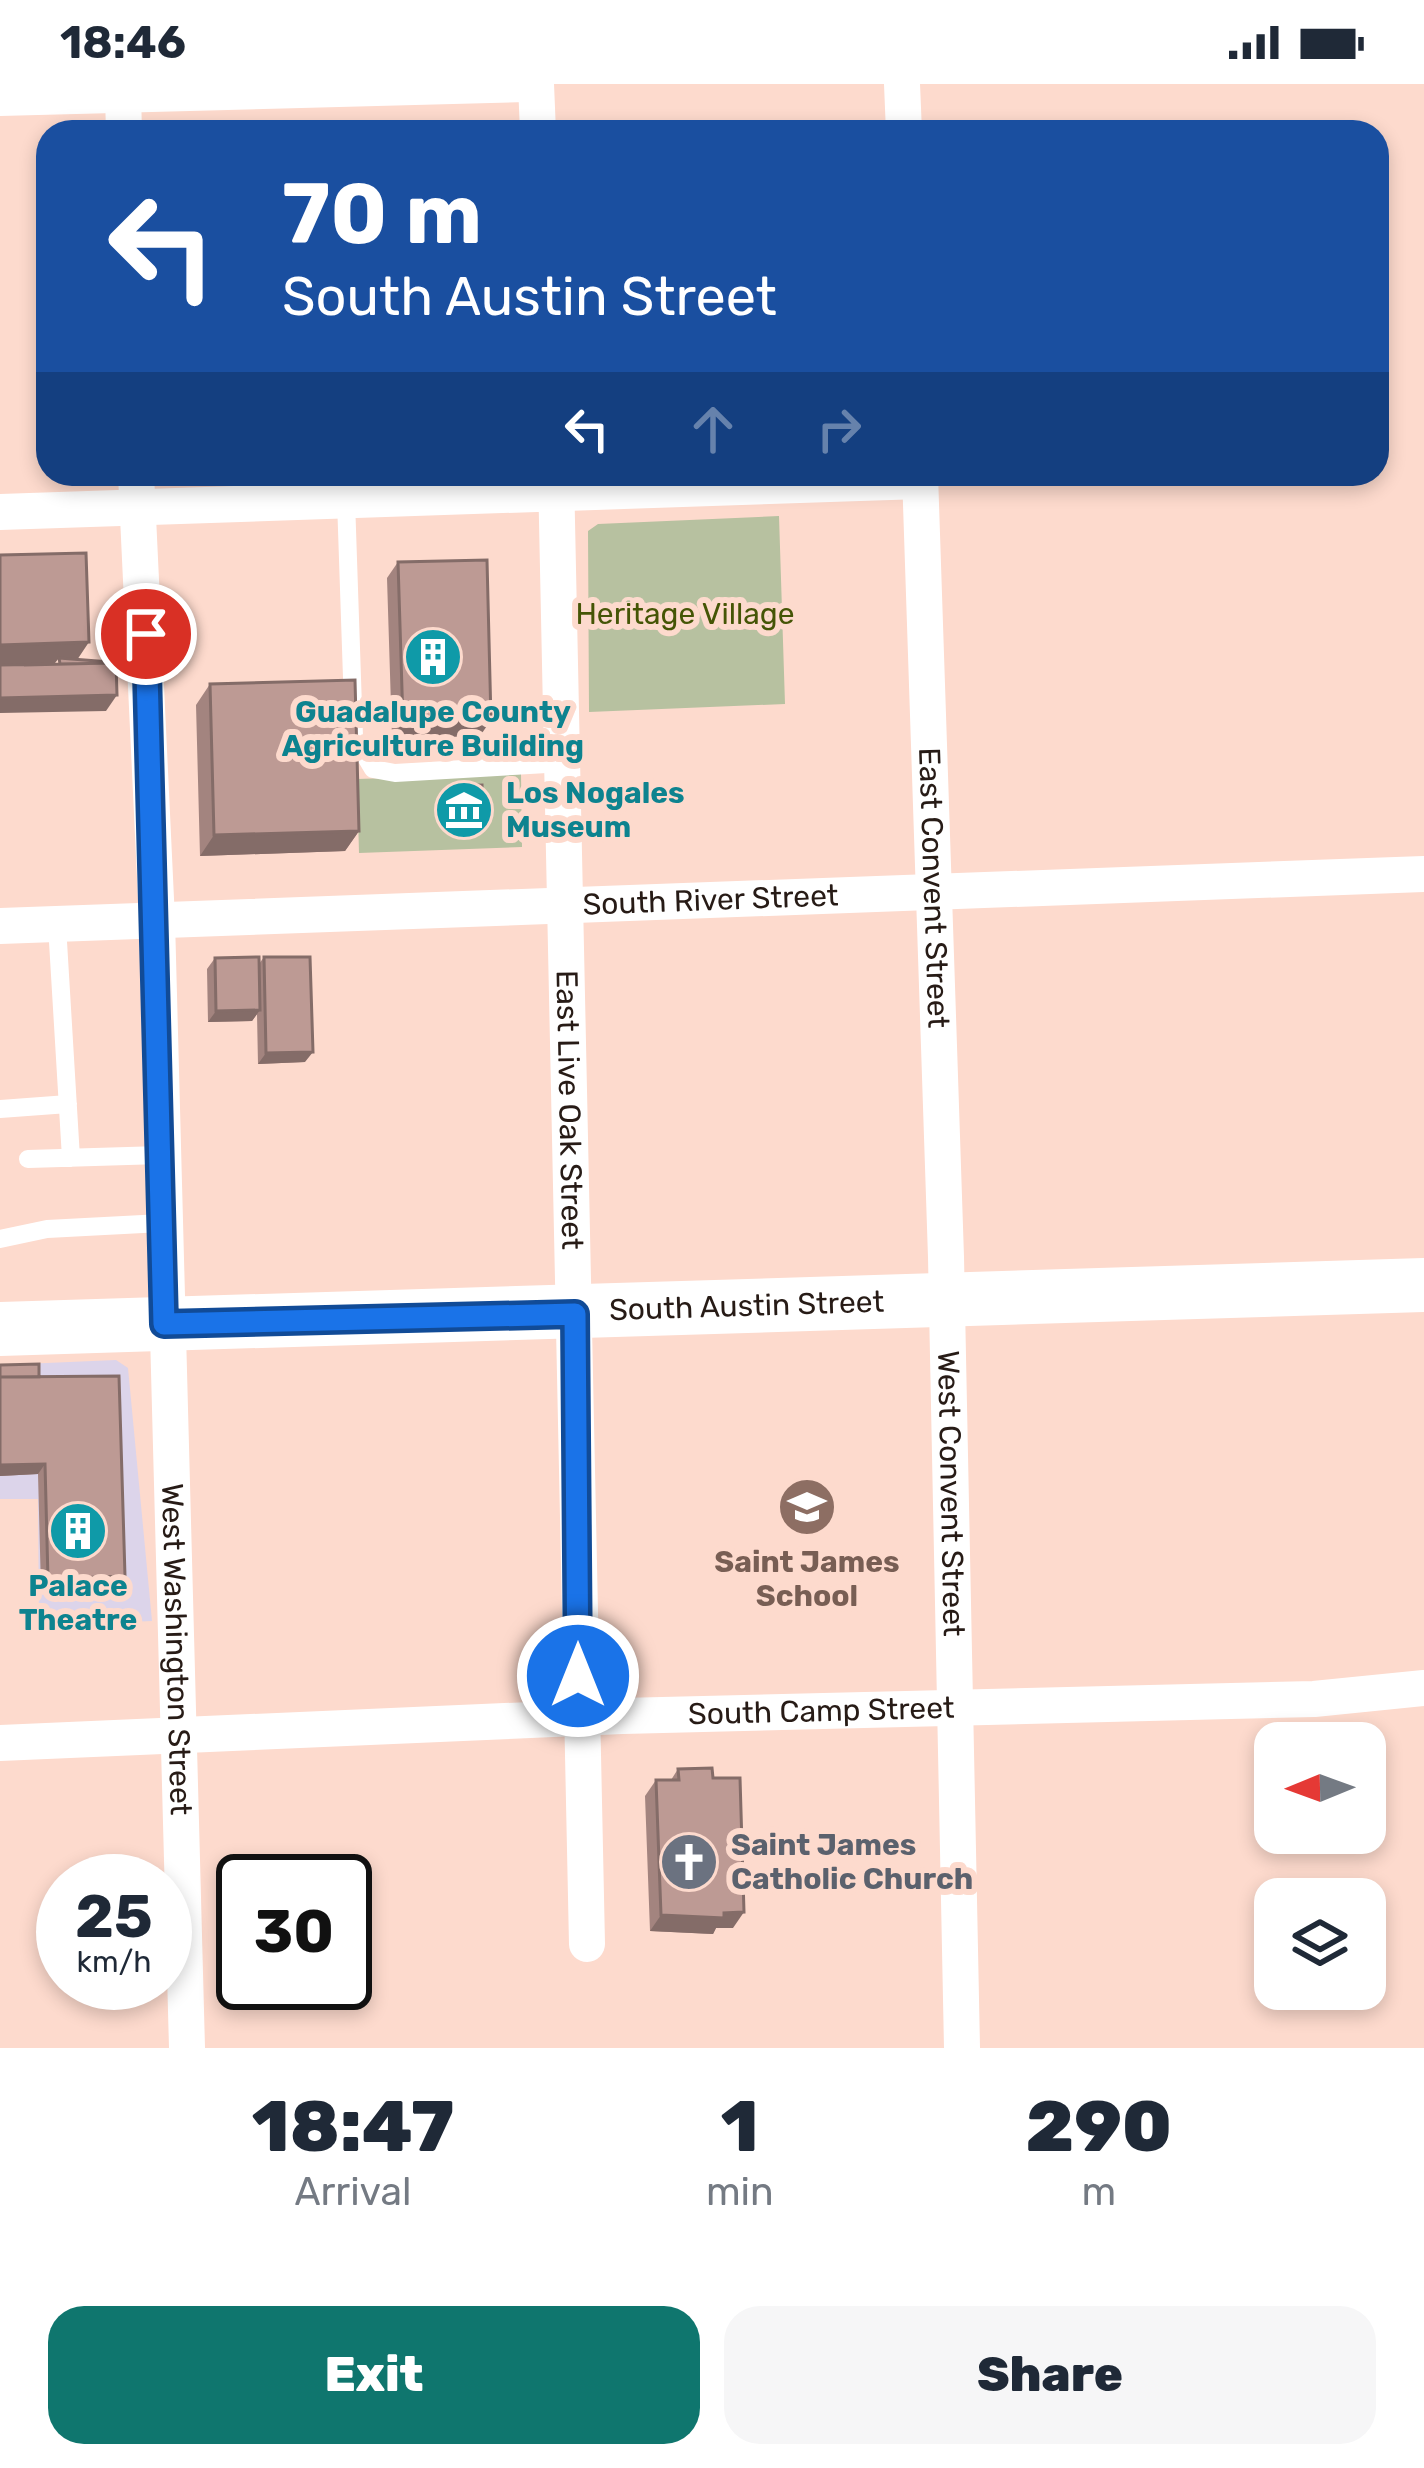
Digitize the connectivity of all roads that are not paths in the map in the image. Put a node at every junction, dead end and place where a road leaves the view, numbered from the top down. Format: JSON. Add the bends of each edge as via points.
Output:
{"nodes":[{"id":1,"x":526,"y":84,"type":"edge"},
{"id":2,"x":536,"y":84,"type":"edge"},
{"id":3,"x":902,"y":84,"type":"edge"},
{"id":4,"x":123,"y":95,"type":"junction"},
{"id":5,"x":0,"y":98,"type":"edge"},
{"id":6,"x":124,"y":120,"type":"edge"},
{"id":7,"x":538,"y":120,"type":"edge"},
{"id":8,"x":904,"y":120,"type":"edge"},
{"id":9,"x":530,"y":486,"type":"edge"},
{"id":10,"x":556,"y":486,"type":"edge"},
{"id":11,"x":920,"y":486,"type":"edge"},
{"id":12,"x":139,"y":490,"type":"edge"},
{"id":13,"x":346,"y":500,"type":"junction"},
{"id":14,"x":0,"y":512,"type":"edge"},
{"id":15,"x":564,"y":763,"type":"junction"},
{"id":16,"x":1424,"y":874,"type":"edge"},
{"id":17,"x":933,"y":889,"type":"junction"},
{"id":18,"x":567,"y":904,"type":"junction"},
{"id":19,"x":157,"y":920,"type":"junction"},
{"id":20,"x":57,"y":925,"type":"junction"},
{"id":21,"x":0,"y":926,"type":"edge"},
{"id":22,"x":68,"y":1104,"type":"junction"},
{"id":23,"x":0,"y":1109,"type":"edge"},
{"id":24,"x":160,"y":1155,"type":"junction"},
{"id":25,"x":70,"y":1158,"type":"junction"},
{"id":26,"x":28,"y":1159,"type":"dead end"},
{"id":27,"x":162,"y":1223,"type":"junction"},
{"id":28,"x":0,"y":1239,"type":"edge"},
{"id":29,"x":1424,"y":1285,"type":"edge"},
{"id":30,"x":946,"y":1300,"type":"junction"},
{"id":31,"x":575,"y":1314,"type":"junction"},
{"id":32,"x":164,"y":1324,"type":"junction"},
{"id":33,"x":0,"y":1329,"type":"edge"},
{"id":34,"x":1424,"y":1688,"type":"edge"},
{"id":35,"x":956,"y":1706,"type":"junction"},
{"id":36,"x":578,"y":1721,"type":"junction"},
{"id":37,"x":179,"y":1735,"type":"junction"},
{"id":38,"x":0,"y":1743,"type":"edge"},
{"id":39,"x":587,"y":1944,"type":"dead end"},
{"id":40,"x":187,"y":2048,"type":"edge"},
{"id":41,"x":962,"y":2048,"type":"edge"}],
"edges":[{"from":1,"to":4,"type":"street"},
{"from":2,"to":7,"type":"street"},
{"from":3,"to":8,"type":"street"},
{"from":4,"to":5,"type":"street"},
{"from":4,"to":6,"type":"street"},
{"from":9,"to":13,"type":"street"},
{"from":10,"to":15,"type":"street","name":"East Live Oak Street"},
{"from":11,"to":17,"type":"street","name":"East Convent Street"},
{"from":12,"to":13,"type":"street"},
{"from":12,"to":14,"type":"street"},
{"from":12,"to":19,"type":"street","name":"West Washington Street"},
{"from":13,"to":15,"type":"lane","via":[[354,737],[374,769]]},
{"from":15,"to":18,"type":"street","name":"East Live Oak Street"},
{"from":16,"to":17,"type":"street","name":"South River Street"},
{"from":17,"to":18,"type":"street","name":"South River Street"},
{"from":17,"to":30,"type":"street","name":"East Convent Street"},
{"from":18,"to":19,"type":"street","name":"South River Street"},
{"from":18,"to":31,"type":"street","name":"East Live Oak Street"},
{"from":19,"to":20,"type":"street","name":"South River Street"},
{"from":19,"to":24,"type":"street","name":"West Washington Street"},
{"from":20,"to":21,"type":"street","name":"South River Street"},
{"from":20,"to":22,"type":"lane"},
{"from":22,"to":23,"type":"lane"},
{"from":22,"to":25,"type":"lane"},
{"from":24,"to":25,"type":"lane"},
{"from":24,"to":27,"type":"street","name":"West Washington Street"},
{"from":25,"to":26,"type":"lane"},
{"from":27,"to":28,"type":"lane","via":[[46,1228]]},
{"from":27,"to":32,"type":"street","name":"West Washington Street"},
{"from":29,"to":30,"type":"main road","name":"South Austin Street"},
{"from":30,"to":31,"type":"main road","name":"South Austin Street"},
{"from":30,"to":35,"type":"street","name":"West Convent Street"},
{"from":31,"to":32,"type":"main road","name":"South Austin Street"},
{"from":31,"to":36,"type":"street","name":"East Live Oak Street"},
{"from":32,"to":33,"type":"main road","name":"South Austin Street"},
{"from":32,"to":37,"type":"street","name":"West Washington Street"},
{"from":34,"to":35,"type":"street","name":"South Camp Street","via":[[1315,1699]]},
{"from":35,"to":36,"type":"street","name":"South Camp Street"},
{"from":35,"to":41,"type":"street","name":"West Convent Street"},
{"from":36,"to":37,"type":"street","name":"South Camp Street"},
{"from":36,"to":39,"type":"street","name":"East Live Oak Street"},
{"from":37,"to":38,"type":"street","name":"South Camp Street"},
{"from":37,"to":40,"type":"street","name":"West Washington Street"}]}
